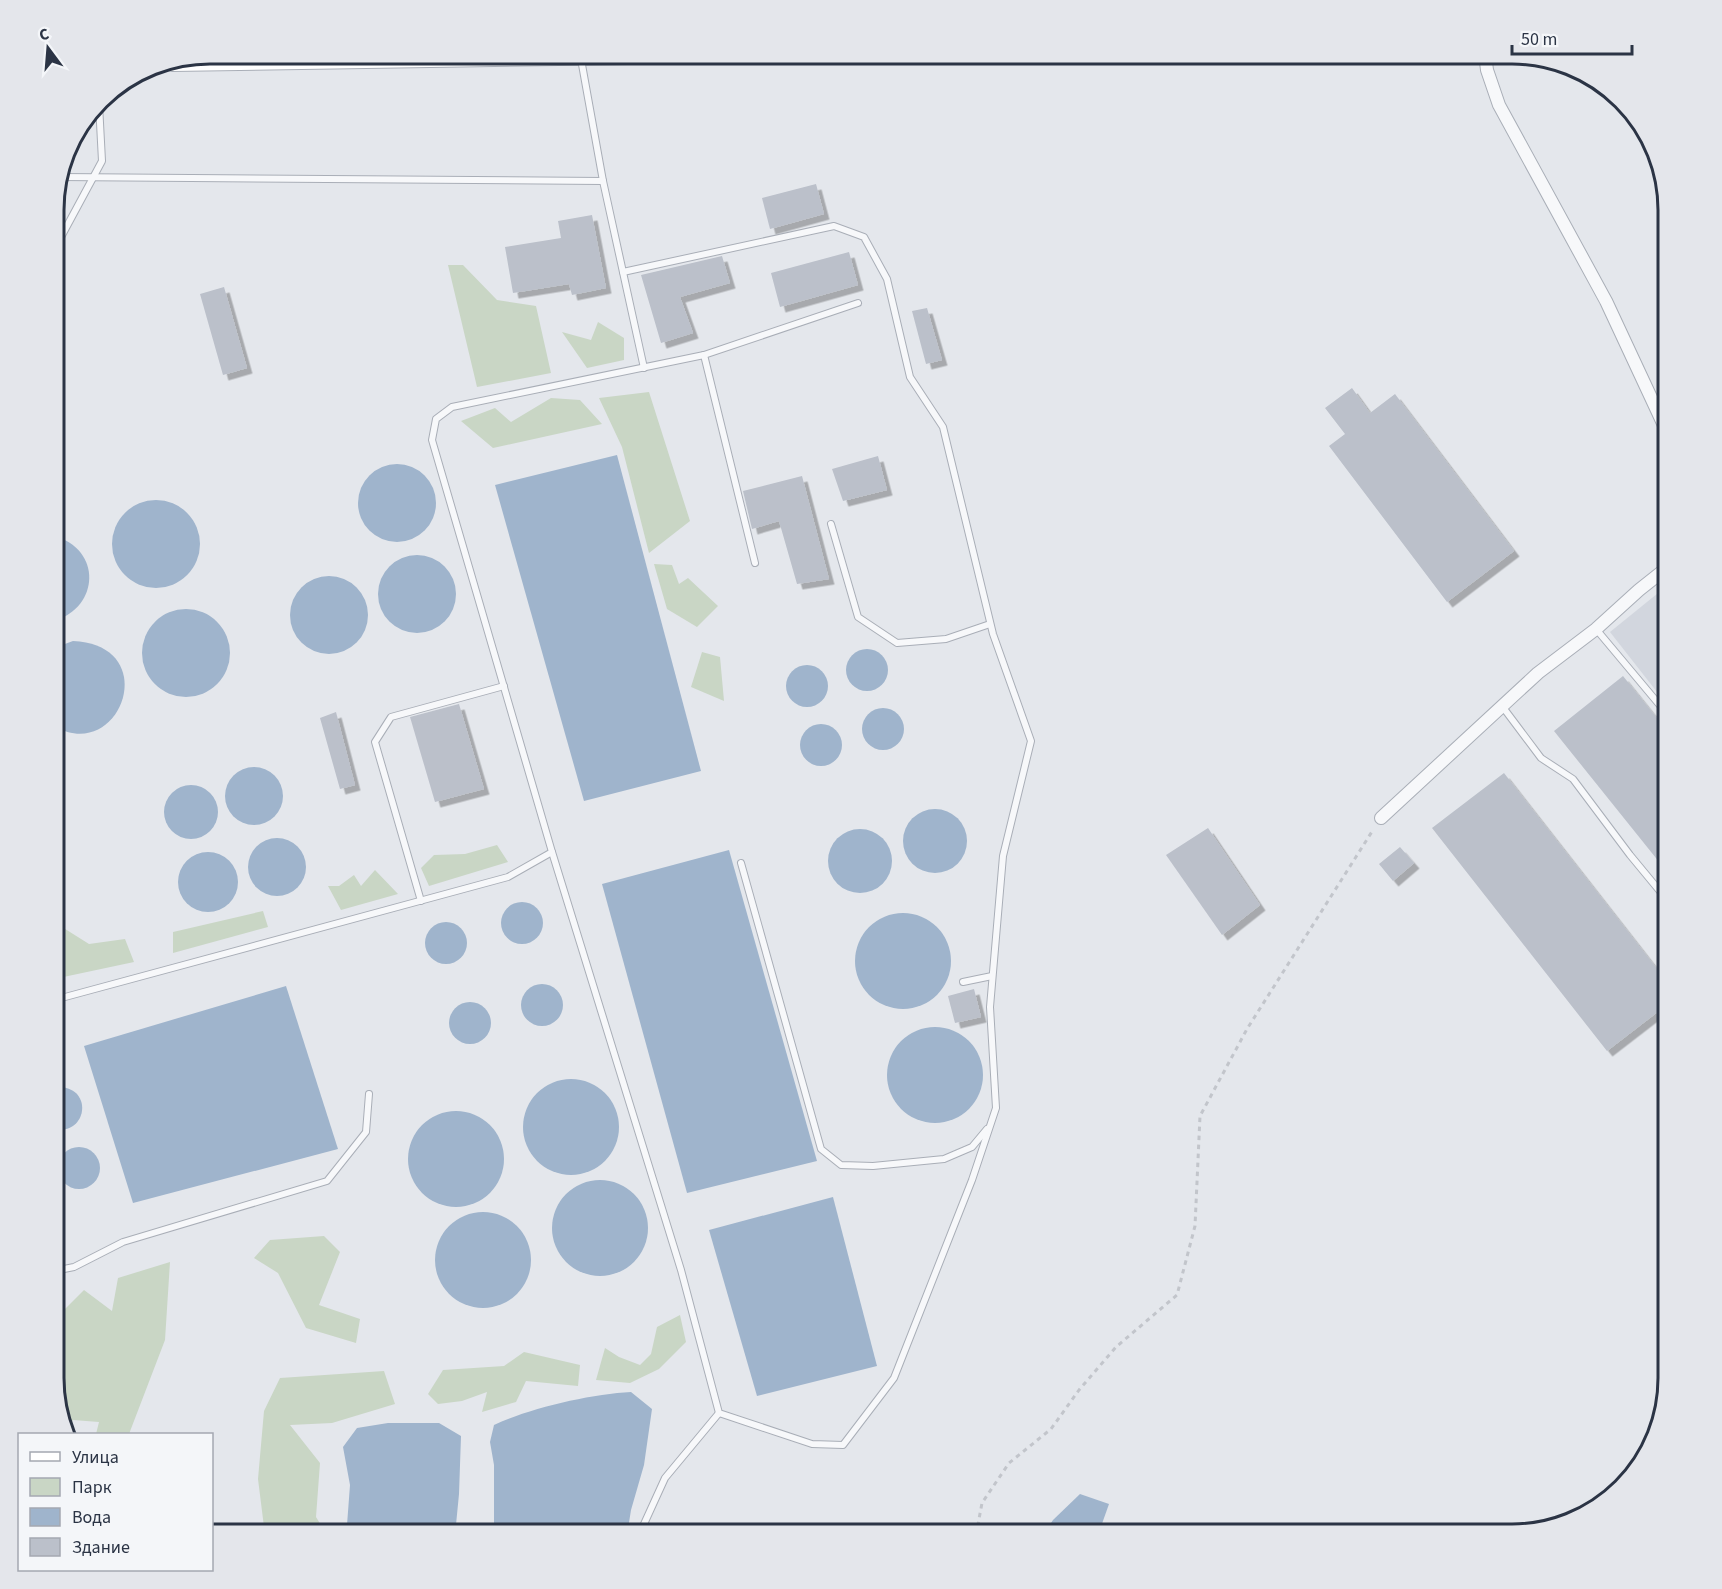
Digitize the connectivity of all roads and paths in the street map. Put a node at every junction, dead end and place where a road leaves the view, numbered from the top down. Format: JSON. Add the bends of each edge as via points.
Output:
{"nodes":[{"id":1,"x":581,"y":64,"type":"edge"},
{"id":2,"x":1486,"y":64,"type":"edge"},
{"id":3,"x":100,"y":116,"type":"edge"},
{"id":4,"x":68,"y":177,"type":"edge"},
{"id":5,"x":93,"y":177,"type":"junction"},
{"id":6,"x":603,"y":181,"type":"junction"},
{"id":7,"x":65,"y":229,"type":"edge"},
{"id":8,"x":623,"y":272,"type":"junction"},
{"id":9,"x":858,"y":303,"type":"dead end"},
{"id":10,"x":705,"y":356,"type":"junction"},
{"id":11,"x":644,"y":368,"type":"junction"},
{"id":12,"x":1657,"y":411,"type":"edge"},
{"id":13,"x":831,"y":524,"type":"dead end"},
{"id":14,"x":755,"y":563,"type":"dead end"},
{"id":15,"x":1657,"y":575,"type":"edge"},
{"id":16,"x":990,"y":624,"type":"junction"},
{"id":17,"x":1596,"y":628,"type":"junction"},
{"id":18,"x":504,"y":686,"type":"junction"},
{"id":19,"x":1657,"y":702,"type":"edge"},
{"id":20,"x":1502,"y":705,"type":"junction"},
{"id":21,"x":1381,"y":818,"type":"joint"},
{"id":22,"x":552,"y":852,"type":"junction"},
{"id":23,"x":741,"y":863,"type":"dead end"},
{"id":24,"x":1658,"y":888,"type":"edge"},
{"id":25,"x":421,"y":901,"type":"junction"},
{"id":26,"x":992,"y":976,"type":"junction"},
{"id":27,"x":963,"y":982,"type":"dead end"},
{"id":28,"x":65,"y":997,"type":"edge"},
{"id":29,"x":369,"y":1095,"type":"dead end"},
{"id":30,"x":990,"y":1126,"type":"junction"},
{"id":31,"x":65,"y":1269,"type":"edge"},
{"id":32,"x":719,"y":1413,"type":"junction"},
{"id":33,"x":644,"y":1524,"type":"edge"},
{"id":34,"x":978,"y":1524,"type":"edge"}],
"edges":[{"from":1,"to":6,"type":"lane"},
{"from":2,"to":12,"type":"street","via":[[1499,105],[1606,301]]},
{"from":3,"to":5,"type":"lane","via":[[102,161]]},
{"from":4,"to":5,"type":"lane"},
{"from":5,"to":6,"type":"lane"},
{"from":5,"to":7,"type":"lane"},
{"from":6,"to":8,"type":"lane"},
{"from":8,"to":11,"type":"lane"},
{"from":8,"to":16,"type":"lane","via":[[834,226],[864,237],[887,279],[910,377],[943,427]]},
{"from":9,"to":10,"type":"lane"},
{"from":10,"to":11,"type":"lane"},
{"from":10,"to":14,"type":"lane"},
{"from":11,"to":18,"type":"lane","via":[[452,407],[436,419],[432,440]]},
{"from":13,"to":16,"type":"lane","via":[[858,616],[897,643],[946,639]]},
{"from":15,"to":17,"type":"street"},
{"from":16,"to":26,"type":"lane","via":[[1031,741],[1003,856]]},
{"from":17,"to":19,"type":"lane"},
{"from":17,"to":20,"type":"street"},
{"from":18,"to":22,"type":"lane"},
{"from":18,"to":25,"type":"lane","via":[[391,717],[375,742]]},
{"from":20,"to":21,"type":"street"},
{"from":20,"to":24,"type":"lane","via":[[1541,758],[1573,779]]},
{"from":21,"to":34,"type":"path","via":[[1247,1029],[1200,1116],[1195,1226],[1176,1295],[1116,1347],[1051,1429],[1009,1463],[982,1503]]},
{"from":22,"to":25,"type":"lane","via":[[508,877]]},
{"from":22,"to":32,"type":"lane","via":[[681,1270]]},
{"from":23,"to":30,"type":"lane","via":[[821,1149],[841,1165],[944,1159],[972,1147]]},
{"from":25,"to":28,"type":"lane"},
{"from":26,"to":27,"type":"lane"},
{"from":26,"to":30,"type":"lane","via":[[996,1108]]},
{"from":29,"to":31,"type":"lane","via":[[366,1132],[327,1181],[123,1242]]},
{"from":30,"to":32,"type":"lane","via":[[894,1378],[843,1445],[812,1444]]},
{"from":32,"to":33,"type":"lane","via":[[665,1478]]}]}
